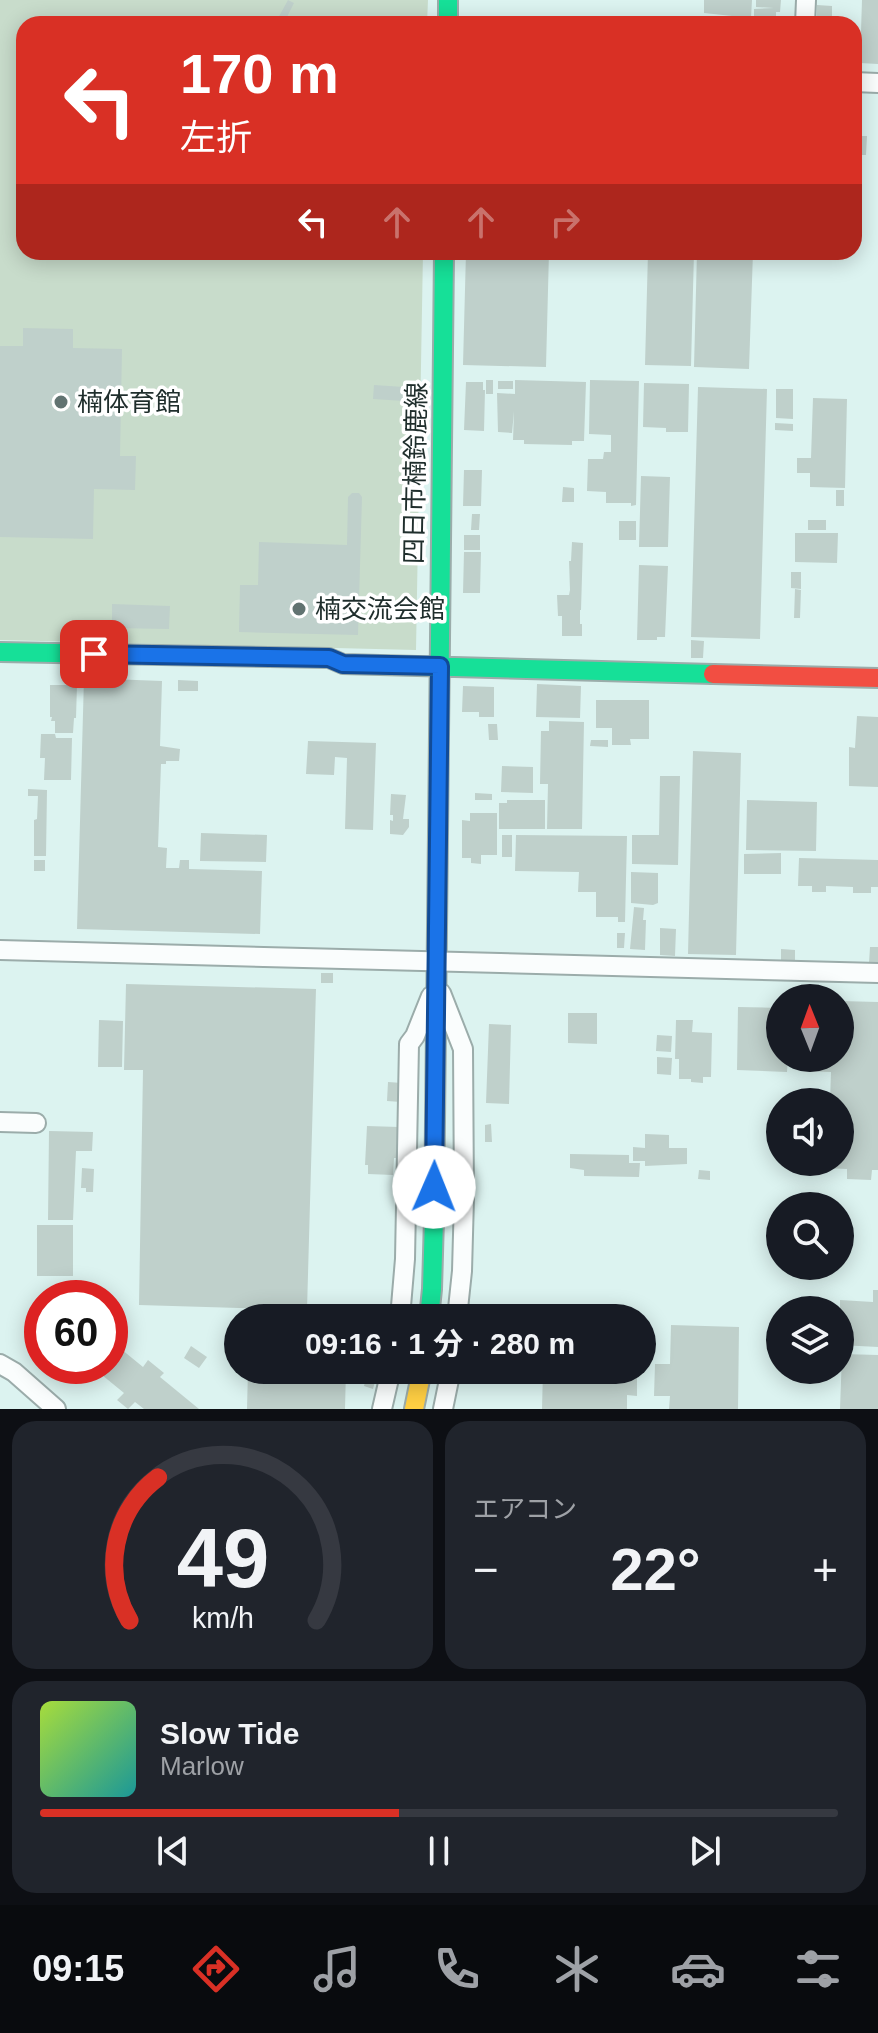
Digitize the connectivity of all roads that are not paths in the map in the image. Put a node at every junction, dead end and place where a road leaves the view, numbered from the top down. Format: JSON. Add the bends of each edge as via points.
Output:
{"nodes":[{"id":1,"x":444,"y":260,"type":"edge"},
{"id":2,"x":0,"y":652,"type":"edge"},
{"id":3,"x":440,"y":666,"type":"junction"},
{"id":4,"x":878,"y":678,"type":"edge"},
{"id":5,"x":0,"y":950,"type":"edge"},
{"id":6,"x":438,"y":962,"type":"junction"},
{"id":7,"x":878,"y":973,"type":"edge"},
{"id":8,"x":437,"y":982,"type":"junction"},
{"id":9,"x":0,"y":1122,"type":"edge"},
{"id":10,"x":36,"y":1123,"type":"dead end"},
{"id":11,"x":401,"y":1304,"type":"edge"},
{"id":12,"x":430,"y":1304,"type":"edge"},
{"id":13,"x":458,"y":1304,"type":"edge"},
{"id":14,"x":0,"y":1364,"type":"edge"},
{"id":15,"x":388,"y":1384,"type":"edge"},
{"id":16,"x":419,"y":1384,"type":"edge"},
{"id":17,"x":448,"y":1384,"type":"edge"},
{"id":18,"x":56,"y":1409,"type":"edge"},
{"id":19,"x":382,"y":1409,"type":"edge"},
{"id":20,"x":414,"y":1409,"type":"edge"},
{"id":21,"x":443,"y":1409,"type":"edge"}],
"edges":[{"from":1,"to":3,"type":"main road","name":"四日市楠鈴鹿線"},
{"from":2,"to":3,"type":"main road","via":[[329,658],[343,664]]},
{"from":3,"to":4,"type":"main road"},
{"from":3,"to":6,"type":"main road","name":"四日市楠鈴鹿線"},
{"from":5,"to":6,"type":"street"},
{"from":6,"to":7,"type":"street"},
{"from":6,"to":8,"type":"main road","name":"四日市楠鈴鹿線"},
{"from":8,"to":11,"type":"street","via":[[409,1044]]},
{"from":8,"to":12,"type":"main road","name":"四日市楠鈴鹿線"},
{"from":8,"to":13,"type":"street","via":[[463,1049]]},
{"from":9,"to":10,"type":"street"},
{"from":14,"to":18,"type":"street"},
{"from":15,"to":19,"type":"street"},
{"from":16,"to":20,"type":"main road"},
{"from":17,"to":21,"type":"street"}]}
